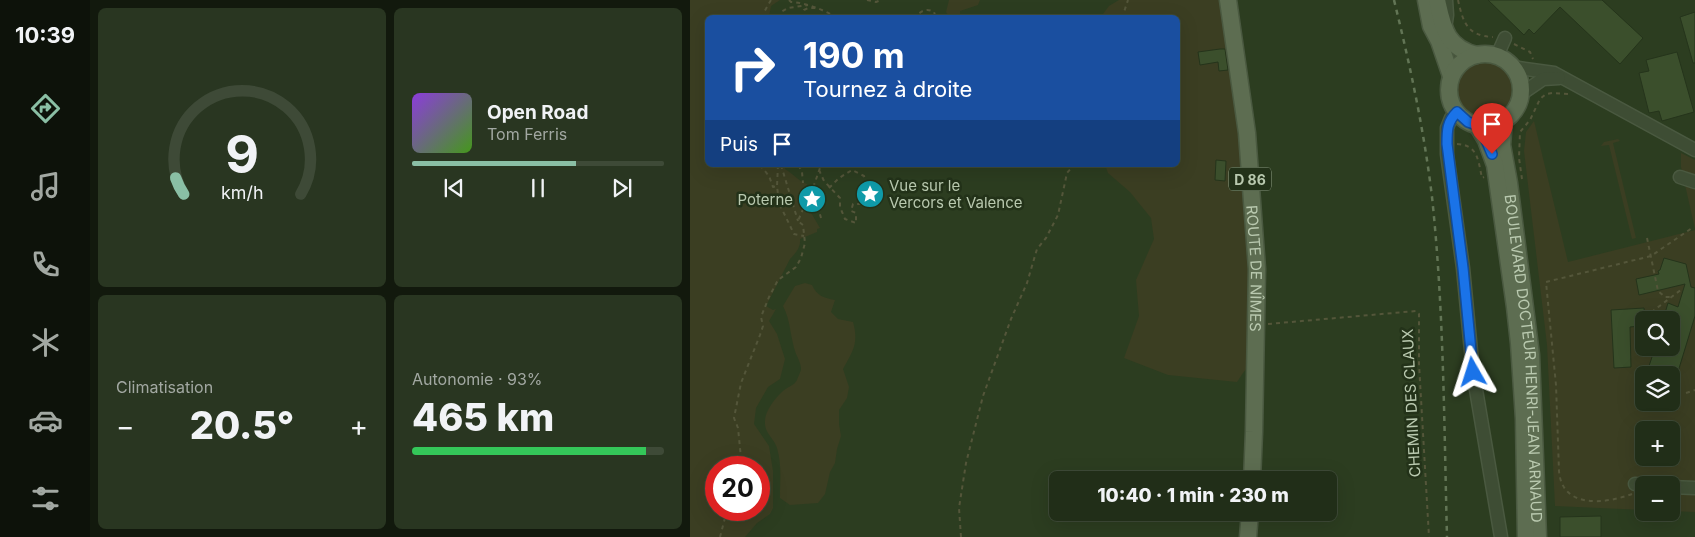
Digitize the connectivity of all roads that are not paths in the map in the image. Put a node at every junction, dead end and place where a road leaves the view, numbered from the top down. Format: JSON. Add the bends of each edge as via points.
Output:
{"nodes":[{"id":1,"x":1228,"y":0,"type":"edge"},
{"id":2,"x":1426,"y":0,"type":"edge"},
{"id":3,"x":1437,"y":0,"type":"edge"},
{"id":4,"x":1446,"y":0,"type":"edge"},
{"id":5,"x":1444,"y":30,"type":"junction"},
{"id":6,"x":1505,"y":38,"type":"dead end"},
{"id":7,"x":1477,"y":55,"type":"junction"},
{"id":8,"x":1497,"y":56,"type":"junction"},
{"id":9,"x":1512,"y":66,"type":"junction"},
{"id":10,"x":1452,"y":76,"type":"junction"},
{"id":11,"x":1567,"y":79,"type":"junction"},
{"id":12,"x":1521,"y":94,"type":"junction"},
{"id":13,"x":1457,"y":112,"type":"junction"},
{"id":14,"x":1504,"y":120,"type":"junction"},
{"id":15,"x":1477,"y":125,"type":"junction"},
{"id":16,"x":1695,"y":150,"type":"edge"},
{"id":17,"x":1680,"y":177,"type":"dead end"},
{"id":18,"x":1695,"y":182,"type":"edge"},
{"id":19,"x":1252,"y":471,"type":"edge"},
{"id":20,"x":1680,"y":487,"type":"edge"},
{"id":21,"x":1695,"y":488,"type":"edge"},
{"id":22,"x":1249,"y":521,"type":"edge"},
{"id":23,"x":1248,"y":537,"type":"edge"},
{"id":24,"x":1501,"y":537,"type":"edge"},
{"id":25,"x":1526,"y":537,"type":"edge"},
{"id":26,"x":1538,"y":537,"type":"edge"}],
"edges":[{"from":1,"to":19,"type":"main road","name":"ROUTE DE NÎMES","number":"D 86","via":[[1247,133],[1257,269]]},
{"from":2,"to":10,"type":"main road","via":[[1431,26]]},
{"from":3,"to":5,"type":"main road"},
{"from":4,"to":5,"type":"street"},
{"from":5,"to":7,"type":"main road","via":[[1454,44],[1467,53]]},
{"from":6,"to":8,"type":"street"},
{"from":7,"to":8,"type":"main road"},
{"from":7,"to":10,"type":"main road","via":[[1462,62]]},
{"from":8,"to":9,"type":"main road"},
{"from":9,"to":11,"type":"street","via":[[1546,71]]},
{"from":9,"to":12,"type":"main road","via":[[1520,81]]},
{"from":10,"to":13,"type":"main road","via":[[1449,94]]},
{"from":11,"to":12,"type":"street","via":[[1543,79]]},
{"from":11,"to":16,"type":"street"},
{"from":12,"to":14,"type":"main road","via":[[1517,106]]},
{"from":13,"to":15,"type":"main road"},
{"from":13,"to":24,"type":"street","via":[[1448,122],[1447,144],[1473,372]]},
{"from":14,"to":15,"type":"main road","via":[[1492,125]]},
{"from":14,"to":26,"type":"main road","name":"BOULEVARD DOCTEUR HENRI-JEAN ARNAUD","via":[[1502,145],[1531,355]]},
{"from":15,"to":25,"type":"main road","name":"BOULEVARD DOCTEUR HENRI-JEAN ARNAUD","via":[[1495,165],[1516,316],[1524,419]]},
{"from":17,"to":18,"type":"street"},
{"from":20,"to":21,"type":"street"},
{"from":22,"to":23,"type":"main road"}]}
